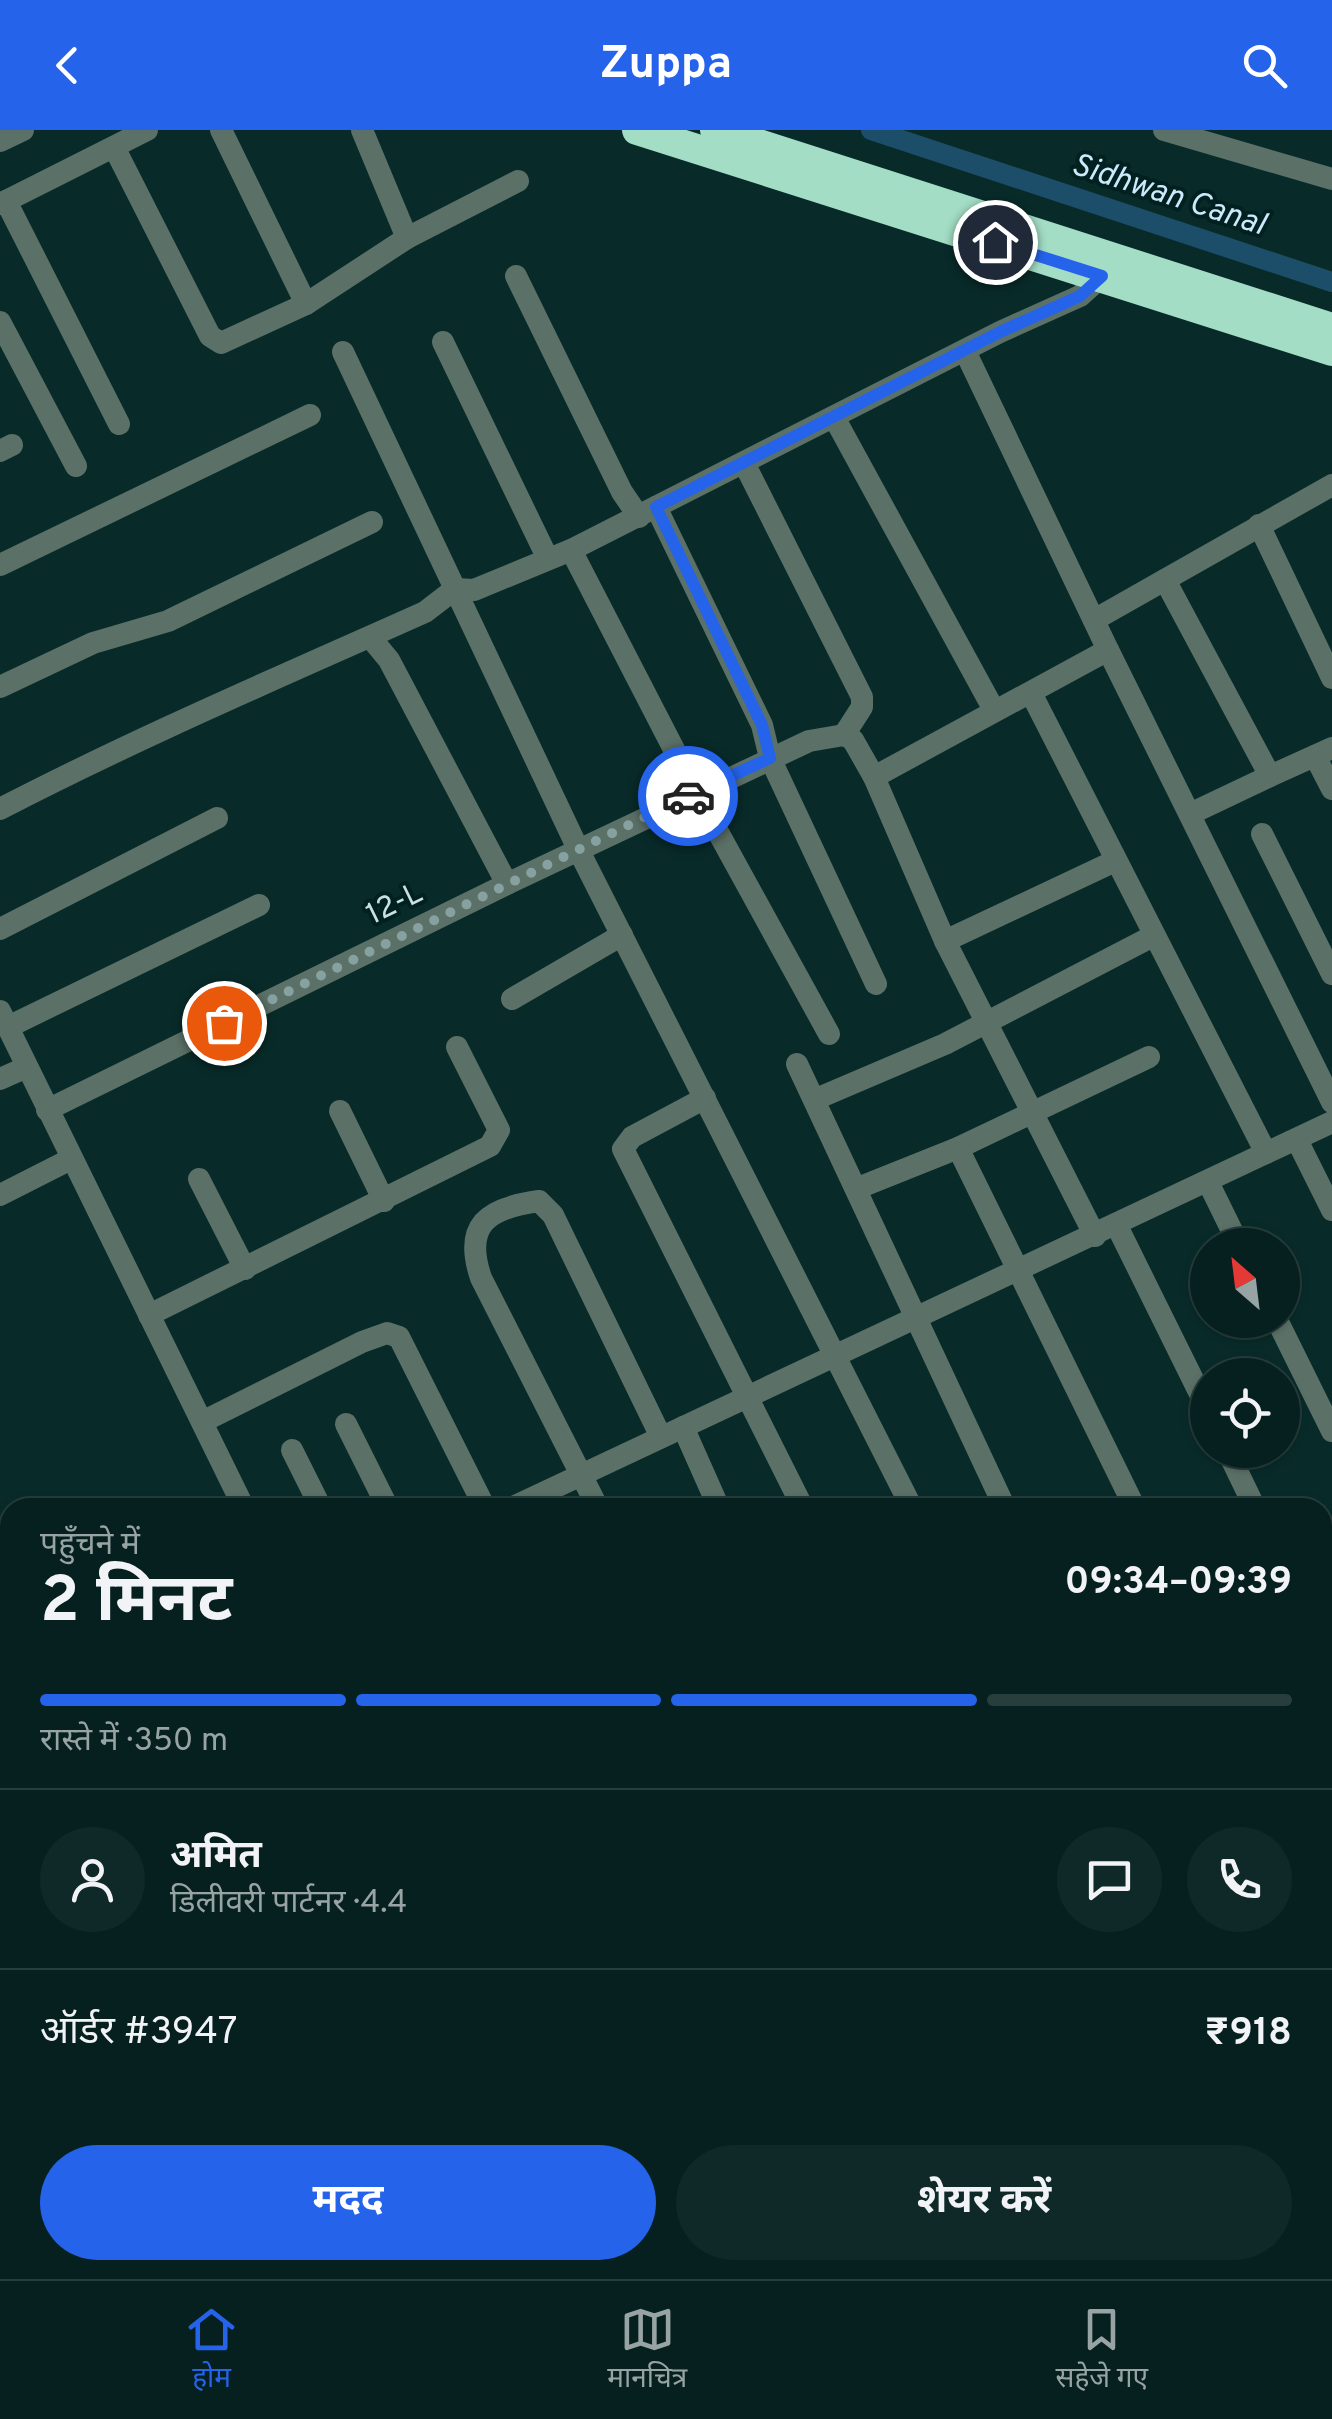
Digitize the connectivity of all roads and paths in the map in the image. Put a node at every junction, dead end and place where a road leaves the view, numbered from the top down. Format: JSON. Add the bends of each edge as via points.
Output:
{"nodes":[{"id":1,"x":23,"y":130,"type":"edge"},
{"id":2,"x":221,"y":130,"type":"edge"},
{"id":3,"x":362,"y":130,"type":"edge"},
{"id":4,"x":637,"y":130,"type":"edge"},
{"id":5,"x":714,"y":130,"type":"edge"},
{"id":6,"x":1164,"y":130,"type":"edge"},
{"id":7,"x":144,"y":131,"type":"edge"},
{"id":8,"x":0,"y":142,"type":"edge"},
{"id":9,"x":114,"y":147,"type":"junction"},
{"id":10,"x":1332,"y":178,"type":"edge"},
{"id":11,"x":518,"y":182,"type":"dead end"},
{"id":12,"x":3,"y":202,"type":"edge"},
{"id":13,"x":407,"y":238,"type":"junction"},
{"id":14,"x":516,"y":276,"type":"dead end"},
{"id":15,"x":1102,"y":276,"type":"junction"},
{"id":16,"x":306,"y":304,"type":"junction"},
{"id":17,"x":0,"y":322,"type":"edge"},
{"id":18,"x":1332,"y":328,"type":"edge"},
{"id":19,"x":442,"y":342,"type":"dead end"},
{"id":20,"x":1332,"y":351,"type":"edge"},
{"id":21,"x":344,"y":352,"type":"dead end"},
{"id":22,"x":965,"y":352,"type":"junction"},
{"id":23,"x":310,"y":415,"type":"dead end"},
{"id":24,"x":835,"y":419,"type":"junction"},
{"id":25,"x":120,"y":424,"type":"dead end"},
{"id":26,"x":745,"y":465,"type":"junction"},
{"id":27,"x":76,"y":466,"type":"dead end"},
{"id":28,"x":1332,"y":485,"type":"edge"},
{"id":29,"x":648,"y":512,"type":"junction"},
{"id":30,"x":372,"y":522,"type":"dead end"},
{"id":31,"x":1259,"y":525,"type":"junction"},
{"id":32,"x":571,"y":550,"type":"junction"},
{"id":33,"x":548,"y":559,"type":"junction"},
{"id":34,"x":0,"y":566,"type":"edge"},
{"id":35,"x":1165,"y":580,"type":"junction"},
{"id":36,"x":455,"y":589,"type":"junction"},
{"id":37,"x":1094,"y":620,"type":"junction"},
{"id":38,"x":370,"y":637,"type":"junction"},
{"id":39,"x":1108,"y":650,"type":"junction"},
{"id":40,"x":1332,"y":678,"type":"edge"},
{"id":41,"x":0,"y":687,"type":"edge"},
{"id":42,"x":1031,"y":693,"type":"junction"},
{"id":43,"x":994,"y":710,"type":"junction"},
{"id":44,"x":844,"y":735,"type":"junction"},
{"id":45,"x":1323,"y":752,"type":"edge"},
{"id":46,"x":770,"y":758,"type":"junction"},
{"id":47,"x":1270,"y":776,"type":"junction"},
{"id":48,"x":874,"y":777,"type":"junction"},
{"id":49,"x":1332,"y":789,"type":"edge"},
{"id":50,"x":696,"y":792,"type":"junction"},
{"id":51,"x":0,"y":809,"type":"edge"},
{"id":52,"x":1190,"y":814,"type":"junction"},
{"id":53,"x":218,"y":818,"type":"dead end"},
{"id":54,"x":1262,"y":834,"type":"dead end"},
{"id":55,"x":579,"y":851,"type":"junction"},
{"id":56,"x":1115,"y":861,"type":"junction"},
{"id":57,"x":507,"y":884,"type":"junction"},
{"id":58,"x":259,"y":905,"type":"dead end"},
{"id":59,"x":0,"y":929,"type":"edge"},
{"id":60,"x":622,"y":935,"type":"junction"},
{"id":61,"x":1153,"y":936,"type":"junction"},
{"id":62,"x":945,"y":941,"type":"junction"},
{"id":63,"x":1332,"y":974,"type":"edge"},
{"id":64,"x":876,"y":984,"type":"dead end"},
{"id":65,"x":512,"y":999,"type":"dead end"},
{"id":66,"x":4,"y":1019,"type":"edge"},
{"id":67,"x":989,"y":1021,"type":"junction"},
{"id":68,"x":829,"y":1034,"type":"dead end"},
{"id":69,"x":457,"y":1047,"type":"dead end"},
{"id":70,"x":1149,"y":1058,"type":"dead end"},
{"id":71,"x":798,"y":1064,"type":"dead end"},
{"id":72,"x":26,"y":1067,"type":"junction"},
{"id":73,"x":0,"y":1079,"type":"edge"},
{"id":74,"x":705,"y":1098,"type":"junction"},
{"id":75,"x":816,"y":1099,"type":"junction"},
{"id":76,"x":1332,"y":1102,"type":"edge"},
{"id":77,"x":47,"y":1110,"type":"junction"},
{"id":78,"x":340,"y":1110,"type":"dead end"},
{"id":79,"x":1032,"y":1112,"type":"junction"},
{"id":80,"x":1332,"y":1122,"type":"edge"},
{"id":81,"x":1297,"y":1140,"type":"junction"},
{"id":82,"x":958,"y":1148,"type":"junction"},
{"id":83,"x":1266,"y":1153,"type":"junction"},
{"id":84,"x":71,"y":1160,"type":"junction"},
{"id":85,"x":200,"y":1179,"type":"dead end"},
{"id":86,"x":1208,"y":1182,"type":"junction"},
{"id":87,"x":858,"y":1188,"type":"junction"},
{"id":88,"x":0,"y":1195,"type":"edge"},
{"id":89,"x":384,"y":1201,"type":"junction"},
{"id":90,"x":1332,"y":1210,"type":"edge"},
{"id":91,"x":1117,"y":1226,"type":"junction"},
{"id":92,"x":1231,"y":1228,"type":"edge"},
{"id":93,"x":1095,"y":1236,"type":"junction"},
{"id":94,"x":245,"y":1268,"type":"junction"},
{"id":95,"x":1017,"y":1272,"type":"junction"},
{"id":96,"x":149,"y":1315,"type":"junction"},
{"id":97,"x":915,"y":1318,"type":"junction"},
{"id":98,"x":1286,"y":1338,"type":"edge"},
{"id":99,"x":836,"y":1354,"type":"junction"},
{"id":100,"x":1190,"y":1374,"type":"edge"},
{"id":101,"x":747,"y":1397,"type":"junction"},
{"id":102,"x":202,"y":1422,"type":"junction"},
{"id":103,"x":346,"y":1424,"type":"dead end"},
{"id":104,"x":683,"y":1426,"type":"junction"},
{"id":105,"x":1332,"y":1430,"type":"edge"},
{"id":106,"x":661,"y":1437,"type":"junction"},
{"id":107,"x":292,"y":1450,"type":"dead end"},
{"id":108,"x":1236,"y":1468,"type":"edge"},
{"id":109,"x":583,"y":1474,"type":"junction"},
{"id":110,"x":239,"y":1498,"type":"edge"},
{"id":111,"x":316,"y":1498,"type":"edge"},
{"id":112,"x":383,"y":1498,"type":"edge"},
{"id":113,"x":481,"y":1498,"type":"edge"},
{"id":114,"x":532,"y":1498,"type":"edge"},
{"id":115,"x":594,"y":1498,"type":"edge"},
{"id":116,"x":715,"y":1498,"type":"edge"},
{"id":117,"x":798,"y":1498,"type":"edge"},
{"id":118,"x":907,"y":1498,"type":"edge"},
{"id":119,"x":999,"y":1498,"type":"edge"},
{"id":120,"x":1130,"y":1498,"type":"edge"},
{"id":121,"x":1250,"y":1498,"type":"edge"}],
"edges":[{"from":1,"to":8,"type":"street"},
{"from":2,"to":16,"type":"street"},
{"from":3,"to":13,"type":"street"},
{"from":4,"to":15,"type":"highway"},
{"from":5,"to":18,"type":"highway"},
{"from":6,"to":10,"type":"street"},
{"from":7,"to":9,"type":"street"},
{"from":9,"to":12,"type":"street"},
{"from":9,"to":16,"type":"street","via":[[215,341]]},
{"from":11,"to":13,"type":"street"},
{"from":12,"to":25,"type":"street"},
{"from":13,"to":16,"type":"street"},
{"from":14,"to":29,"type":"street","via":[[622,492]]},
{"from":15,"to":20,"type":"highway"},
{"from":15,"to":22,"type":"street","via":[[1080,296]]},
{"from":17,"to":27,"type":"street"},
{"from":19,"to":33,"type":"street"},
{"from":21,"to":36,"type":"street"},
{"from":22,"to":24,"type":"street"},
{"from":22,"to":37,"type":"street"},
{"from":23,"to":34,"type":"street"},
{"from":24,"to":26,"type":"street"},
{"from":24,"to":43,"type":"street"},
{"from":26,"to":29,"type":"street"},
{"from":26,"to":44,"type":"street","via":[[862,697]]},
{"from":28,"to":31,"type":"street"},
{"from":29,"to":32,"type":"street"},
{"from":29,"to":46,"type":"street","via":[[762,725]]},
{"from":30,"to":41,"type":"street","via":[[168,622],[105,639]]},
{"from":31,"to":35,"type":"street"},
{"from":31,"to":40,"type":"street"},
{"from":32,"to":33,"type":"street"},
{"from":32,"to":50,"type":"street"},
{"from":33,"to":36,"type":"street","via":[[474,590]]},
{"from":35,"to":37,"type":"street"},
{"from":35,"to":47,"type":"street"},
{"from":36,"to":38,"type":"street","via":[[426,612]]},
{"from":36,"to":55,"type":"street"},
{"from":37,"to":39,"type":"street"},
{"from":38,"to":51,"type":"street","via":[[201,715],[159,727]]},
{"from":38,"to":57,"type":"street","via":[[389,660]]},
{"from":39,"to":42,"type":"street"},
{"from":39,"to":52,"type":"street"},
{"from":42,"to":43,"type":"street"},
{"from":42,"to":56,"type":"street"},
{"from":43,"to":48,"type":"street"},
{"from":44,"to":46,"type":"street","name":"12-L"},
{"from":44,"to":48,"type":"street"},
{"from":45,"to":47,"type":"street"},
{"from":45,"to":49,"type":"street"},
{"from":46,"to":50,"type":"street","name":"12-L"},
{"from":46,"to":64,"type":"street"},
{"from":47,"to":52,"type":"street"},
{"from":48,"to":62,"type":"street"},
{"from":50,"to":55,"type":"street","name":"12-L"},
{"from":50,"to":68,"type":"street"},
{"from":52,"to":76,"type":"street"},
{"from":53,"to":59,"type":"street"},
{"from":54,"to":63,"type":"street"},
{"from":55,"to":57,"type":"street","name":"12-L"},
{"from":55,"to":60,"type":"street"},
{"from":56,"to":61,"type":"street"},
{"from":56,"to":62,"type":"street"},
{"from":57,"to":77,"type":"street","name":"12-L"},
{"from":58,"to":66,"type":"street"},
{"from":60,"to":65,"type":"street"},
{"from":60,"to":74,"type":"street"},
{"from":61,"to":67,"type":"street"},
{"from":61,"to":83,"type":"street"},
{"from":62,"to":67,"type":"street"},
{"from":66,"to":72,"type":"street"},
{"from":67,"to":75,"type":"street"},
{"from":67,"to":79,"type":"street"},
{"from":69,"to":89,"type":"street","via":[[499,1130],[473,1158]]},
{"from":70,"to":79,"type":"street"},
{"from":71,"to":75,"type":"street"},
{"from":72,"to":73,"type":"street"},
{"from":72,"to":77,"type":"street"},
{"from":74,"to":99,"type":"street"},
{"from":74,"to":101,"type":"street","via":[[632,1137],[623,1149]]},
{"from":75,"to":87,"type":"street"},
{"from":77,"to":84,"type":"street"},
{"from":78,"to":89,"type":"street"},
{"from":79,"to":82,"type":"street"},
{"from":79,"to":93,"type":"street"},
{"from":80,"to":81,"type":"street"},
{"from":81,"to":83,"type":"street"},
{"from":81,"to":90,"type":"street"},
{"from":82,"to":87,"type":"street"},
{"from":82,"to":95,"type":"street"},
{"from":83,"to":86,"type":"street"},
{"from":84,"to":88,"type":"street"},
{"from":84,"to":96,"type":"street"},
{"from":85,"to":94,"type":"street"},
{"from":86,"to":91,"type":"street"},
{"from":86,"to":92,"type":"street"},
{"from":87,"to":97,"type":"street"},
{"from":89,"to":94,"type":"street"},
{"from":91,"to":93,"type":"street"},
{"from":91,"to":100,"type":"street"},
{"from":93,"to":95,"type":"street"},
{"from":94,"to":96,"type":"street"},
{"from":95,"to":97,"type":"street"},
{"from":95,"to":120,"type":"street"},
{"from":96,"to":102,"type":"street"},
{"from":97,"to":99,"type":"street"},
{"from":97,"to":119,"type":"street"},
{"from":98,"to":105,"type":"street"},
{"from":99,"to":101,"type":"street"},
{"from":99,"to":118,"type":"street"},
{"from":101,"to":104,"type":"street"},
{"from":101,"to":117,"type":"street"},
{"from":102,"to":110,"type":"street"},
{"from":102,"to":113,"type":"street","via":[[386,1333],[399,1337]]},
{"from":103,"to":112,"type":"street"},
{"from":104,"to":106,"type":"street"},
{"from":104,"to":116,"type":"street"},
{"from":106,"to":109,"type":"street"},
{"from":106,"to":109,"type":"street","via":[[554,1215],[539,1201],[519,1204],[474,1232],[471,1250]]},
{"from":107,"to":111,"type":"street"},
{"from":108,"to":121,"type":"street"},
{"from":109,"to":114,"type":"street"},
{"from":109,"to":115,"type":"street"}]}
